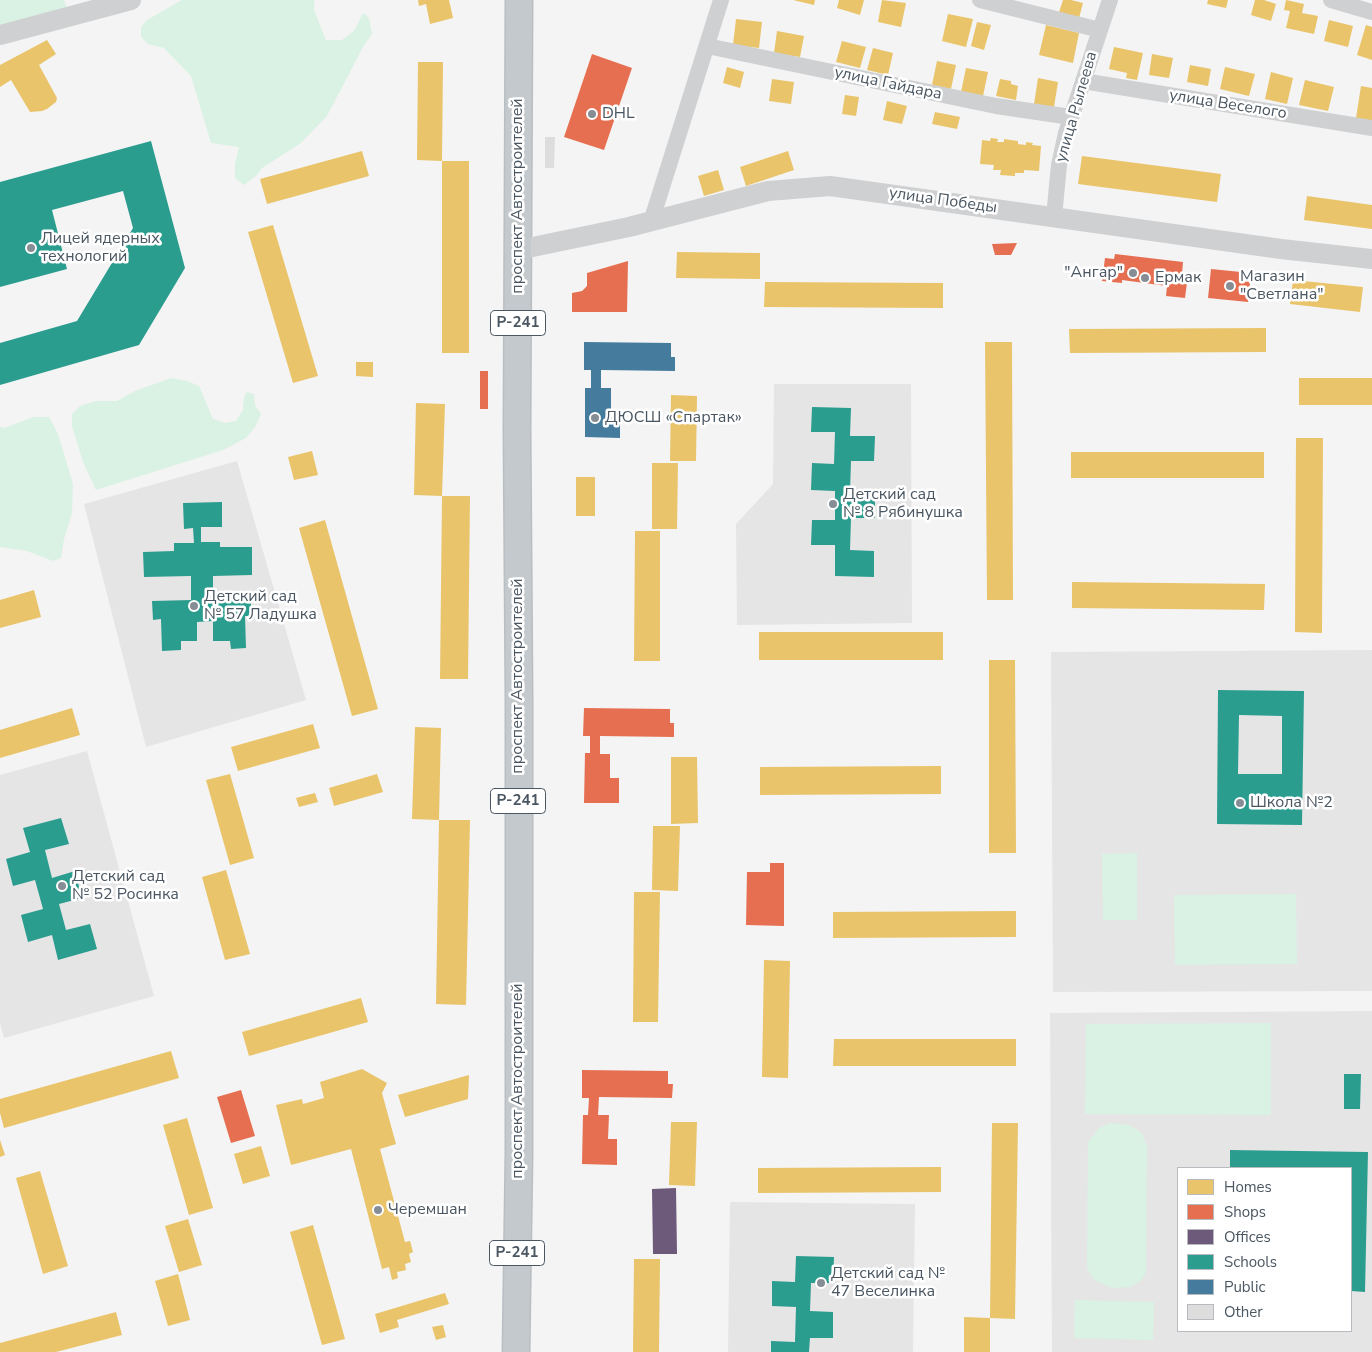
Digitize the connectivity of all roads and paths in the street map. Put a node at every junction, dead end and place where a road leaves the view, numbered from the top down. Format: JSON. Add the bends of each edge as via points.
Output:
{"nodes":[{"id":1,"x":131,"y":0,"type":"edge"},
{"id":2,"x":519,"y":0,"type":"edge"},
{"id":3,"x":721,"y":0,"type":"edge"},
{"id":4,"x":980,"y":0,"type":"edge"},
{"id":5,"x":1110,"y":0,"type":"edge"},
{"id":6,"x":1331,"y":0,"type":"edge"},
{"id":7,"x":1372,"y":12,"type":"edge"},
{"id":8,"x":1100,"y":30,"type":"junction"},
{"id":9,"x":0,"y":35,"type":"edge"},
{"id":10,"x":707,"y":46,"type":"junction"},
{"id":11,"x":1083,"y":81,"type":"junction"},
{"id":12,"x":1070,"y":117,"type":"junction"},
{"id":13,"x":1372,"y":128,"type":"edge"},
{"id":14,"x":1054,"y":217,"type":"junction"},
{"id":15,"x":651,"y":222,"type":"junction"},
{"id":16,"x":518,"y":250,"type":"junction"},
{"id":17,"x":1372,"y":260,"type":"edge"},
{"id":18,"x":516,"y":1352,"type":"edge"}],
"edges":[{"from":1,"to":9,"type":"street"},
{"from":2,"to":16,"type":"highway","name":"проспект Автостроителей","number":"Р-241"},
{"from":3,"to":10,"type":"street"},
{"from":4,"to":8,"type":"street"},
{"from":5,"to":8,"type":"street","name":"улица Рылеева"},
{"from":6,"to":7,"type":"street"},
{"from":8,"to":11,"type":"street","name":"улица Рылеева"},
{"from":10,"to":12,"type":"street","name":"улица Гайдара","via":[[996,106]]},
{"from":10,"to":15,"type":"street"},
{"from":11,"to":12,"type":"street","name":"улица Рылеева"},
{"from":11,"to":13,"type":"street","name":"улица Веселого"},
{"from":12,"to":14,"type":"street","name":"улица Рылеева","via":[[1059,165]]},
{"from":14,"to":15,"type":"street","name":"улица Победы","via":[[830,186],[768,192]]},
{"from":14,"to":17,"type":"street","name":"улица Победы"},
{"from":15,"to":16,"type":"street","name":"улица Победы"},
{"from":16,"to":18,"type":"highway","name":"проспект Автостроителей","number":"Р-241","via":[[519,1116]]}]}
